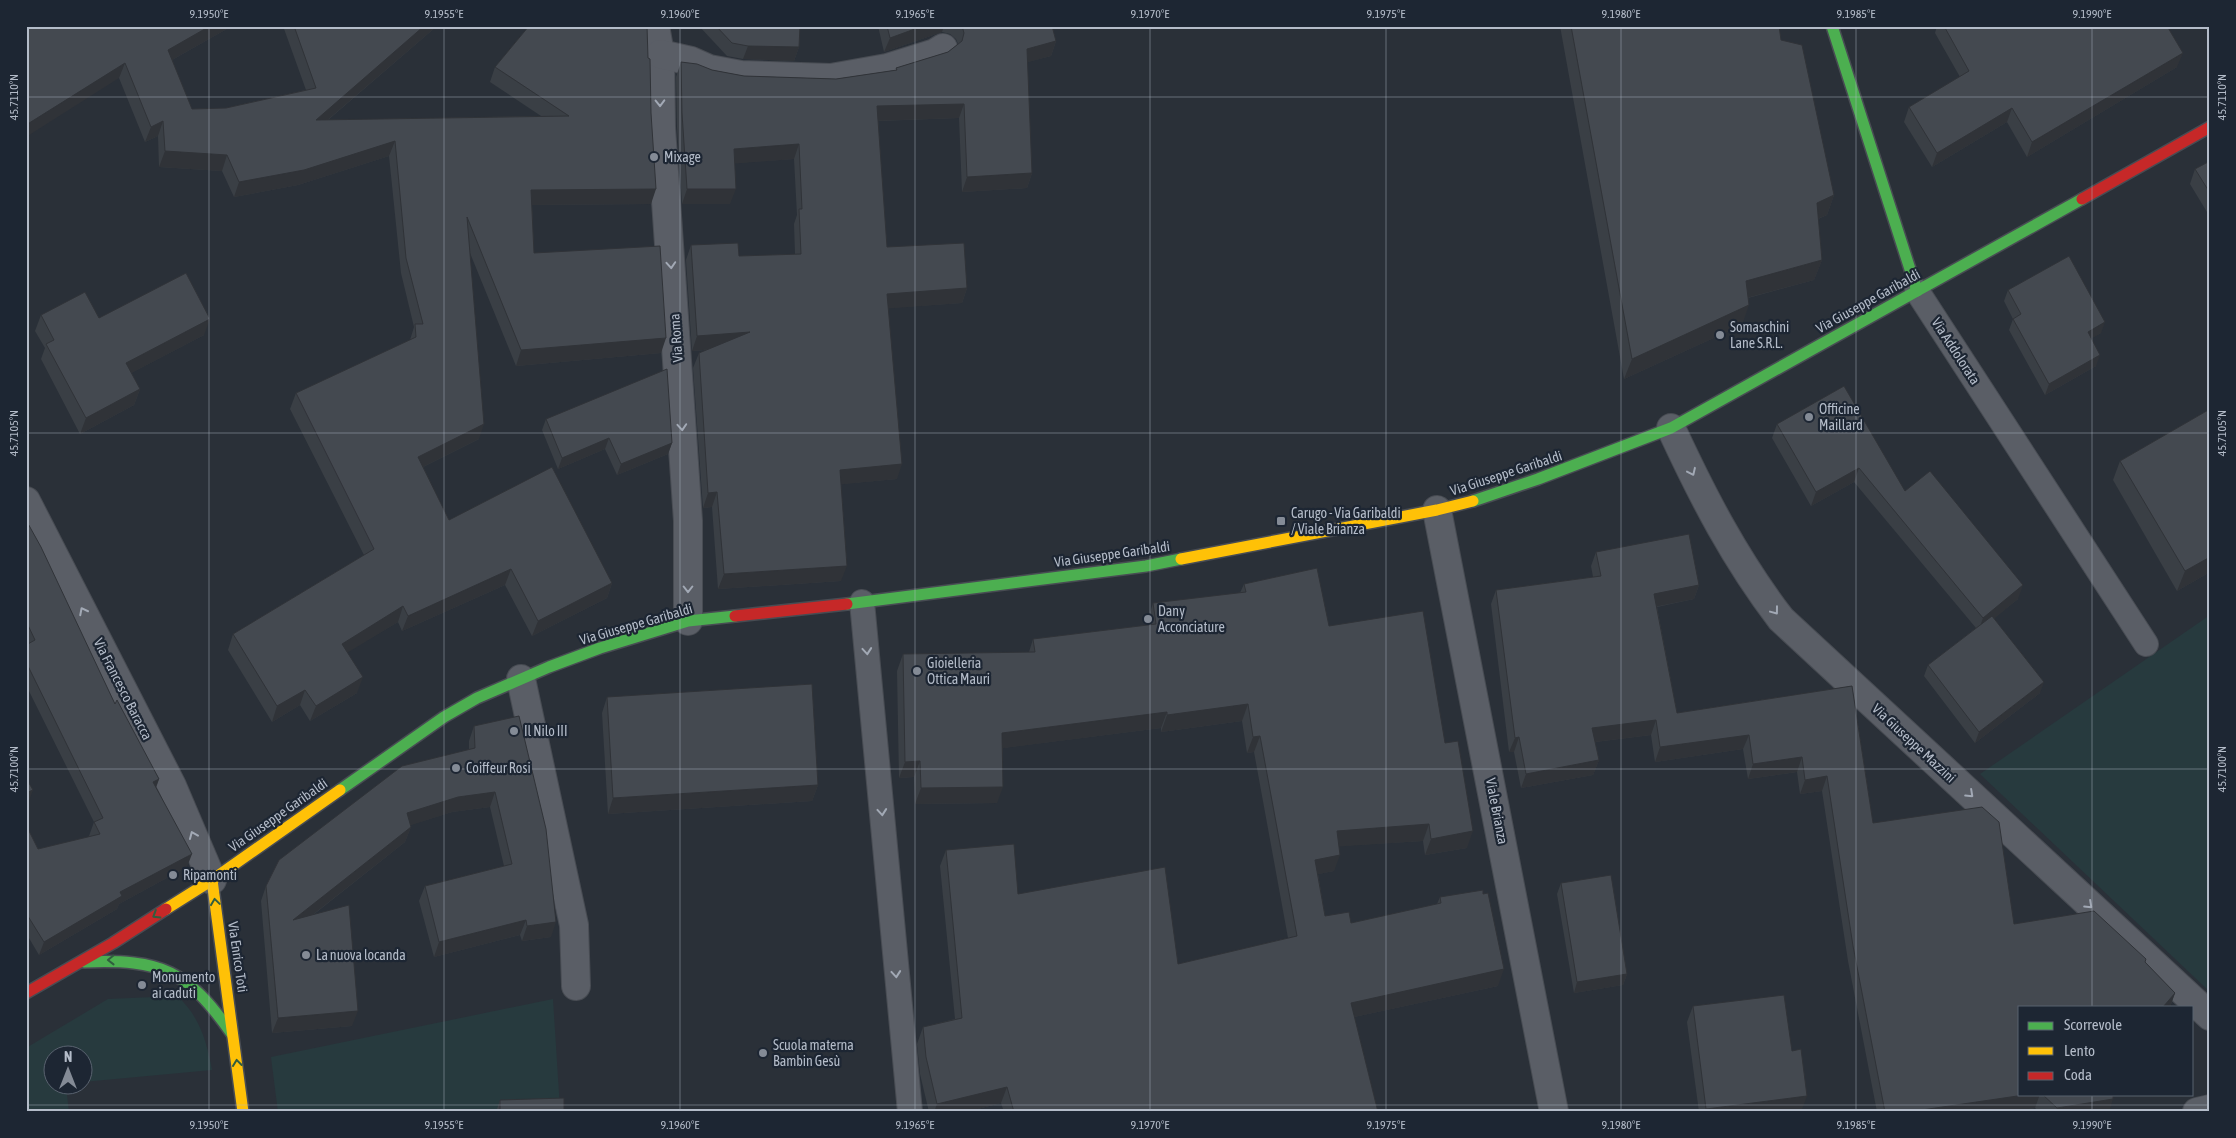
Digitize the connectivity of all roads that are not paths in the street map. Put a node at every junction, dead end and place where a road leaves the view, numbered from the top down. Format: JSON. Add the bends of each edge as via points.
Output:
{"nodes":[{"id":1,"x":655,"y":26,"type":"edge"},
{"id":2,"x":1832,"y":26,"type":"edge"},
{"id":3,"x":943,"y":48,"type":"dead end"},
{"id":4,"x":660,"y":54,"type":"junction"},
{"id":5,"x":2210,"y":127,"type":"edge"},
{"id":6,"x":1917,"y":291,"type":"junction"},
{"id":7,"x":1671,"y":428,"type":"junction"},
{"id":8,"x":26,"y":501,"type":"edge"},
{"id":9,"x":1438,"y":510,"type":"junction"},
{"id":10,"x":862,"y":602,"type":"junction"},
{"id":11,"x":688,"y":622,"type":"junction"},
{"id":12,"x":2146,"y":644,"type":"dead end"},
{"id":13,"x":521,"y":679,"type":"junction"},
{"id":14,"x":212,"y":880,"type":"junction"},
{"id":15,"x":77,"y":962,"type":"junction"},
{"id":16,"x":576,"y":986,"type":"dead end"},
{"id":17,"x":26,"y":993,"type":"edge"},
{"id":18,"x":2210,"y":1016,"type":"edge"},
{"id":19,"x":234,"y":1037,"type":"junction"},
{"id":20,"x":2210,"y":1109,"type":"edge"},
{"id":21,"x":243,"y":1112,"type":"edge"},
{"id":22,"x":910,"y":1112,"type":"edge"},
{"id":23,"x":1554,"y":1112,"type":"edge"},
{"id":24,"x":2197,"y":1112,"type":"edge"}],
"edges":[{"from":1,"to":4,"type":"street","name":"Via Roma"},
{"from":2,"to":6,"type":"street","name":"Via Addolorata"},
{"from":3,"to":4,"type":"street","via":[[887,68],[831,78],[741,75]]},
{"from":4,"to":11,"type":"street","name":"Via Roma","one_way":true,"via":[[661,128],[688,521]]},
{"from":5,"to":6,"type":"street","name":"Via Giuseppe Garibaldi"},
{"from":6,"to":7,"type":"street","name":"Via Giuseppe Garibaldi"},
{"from":6,"to":12,"type":"lane","name":"Via Addolorata"},
{"from":7,"to":9,"type":"street","name":"Via Giuseppe Garibaldi","via":[[1538,479]]},
{"from":7,"to":18,"type":"street","name":"Via Giuseppe Mazzini","one_way":true,"via":[[1725,536],[1752,581],[1781,619]]},
{"from":14,"to":8,"type":"street","name":"Via Francesco Baracca","one_way":true,"via":[[172,786]]},
{"from":9,"to":10,"type":"street","name":"Via Giuseppe Garibaldi","via":[[1146,566]]},
{"from":9,"to":23,"type":"street","name":"Viale Brianza"},
{"from":10,"to":11,"type":"street","name":"Via Giuseppe Garibaldi"},
{"from":10,"to":22,"type":"lane","one_way":true},
{"from":11,"to":13,"type":"street","name":"Via Giuseppe Garibaldi","via":[[600,648]]},
{"from":13,"to":14,"type":"street","name":"Via Giuseppe Garibaldi","via":[[444,717]]},
{"from":13,"to":16,"type":"street","via":[[574,925]]},
{"from":14,"to":15,"type":"street","name":"Via Giuseppe Garibaldi","one_way":true},
{"from":19,"to":14,"type":"street","name":"Via Enrico Toti","one_way":true},
{"from":15,"to":17,"type":"street","name":"Via Giuseppe Garibaldi"},
{"from":19,"to":15,"type":"street","name":"Via Enrico Toti","one_way":true,"via":[[214,1008],[175,973],[132,960]]},
{"from":21,"to":19,"type":"street","name":"Via Enrico Toti","one_way":true},
{"from":20,"to":24,"type":"street"}]}
